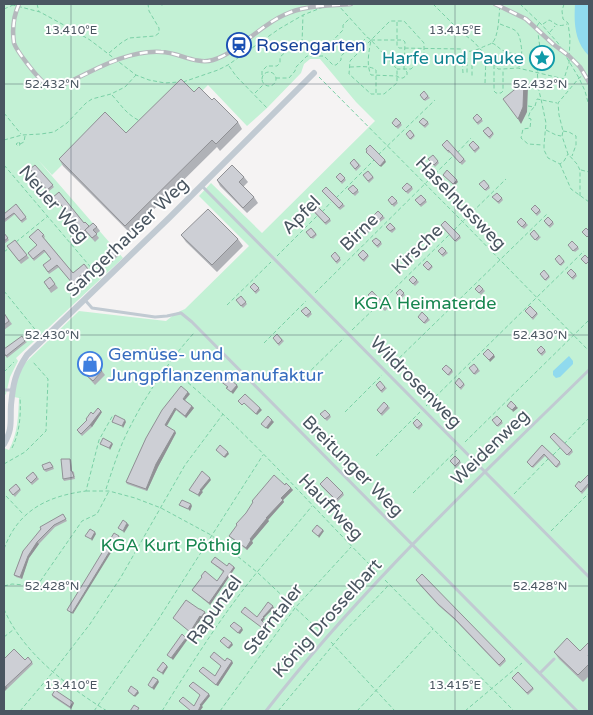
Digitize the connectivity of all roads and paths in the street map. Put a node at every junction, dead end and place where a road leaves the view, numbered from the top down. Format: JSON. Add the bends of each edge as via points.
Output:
{"nodes":[{"id":1,"x":13,"y":4,"type":"edge"},
{"id":2,"x":37,"y":4,"type":"edge"},
{"id":3,"x":148,"y":4,"type":"edge"},
{"id":4,"x":159,"y":4,"type":"edge"},
{"id":5,"x":165,"y":4,"type":"edge"},
{"id":6,"x":331,"y":4,"type":"edge"},
{"id":7,"x":336,"y":4,"type":"edge"},
{"id":8,"x":433,"y":4,"type":"edge"},
{"id":9,"x":500,"y":4,"type":"edge"},
{"id":10,"x":520,"y":4,"type":"edge"},
{"id":11,"x":564,"y":4,"type":"edge"},
{"id":12,"x":4,"y":9,"type":"edge"},
{"id":13,"x":40,"y":12,"type":"junction"},
{"id":14,"x":303,"y":15,"type":"junction"},
{"id":15,"x":350,"y":18,"type":"junction"},
{"id":16,"x":397,"y":21,"type":"junction"},
{"id":17,"x":499,"y":23,"type":"junction"},
{"id":18,"x":539,"y":23,"type":"junction"},
{"id":19,"x":568,"y":23,"type":"junction"},
{"id":20,"x":542,"y":25,"type":"junction"},
{"id":21,"x":555,"y":25,"type":"junction"},
{"id":22,"x":549,"y":33,"type":"junction"},
{"id":23,"x":253,"y":37,"type":"dead end"},
{"id":24,"x":367,"y":37,"type":"junction"},
{"id":25,"x":371,"y":40,"type":"junction"},
{"id":26,"x":397,"y":40,"type":"junction"},
{"id":27,"x":492,"y":43,"type":"junction"},
{"id":28,"x":404,"y":48,"type":"junction"},
{"id":29,"x":480,"y":48,"type":"junction"},
{"id":30,"x":424,"y":49,"type":"junction"},
{"id":31,"x":465,"y":51,"type":"junction"},
{"id":32,"x":472,"y":52,"type":"junction"},
{"id":33,"x":245,"y":53,"type":"junction"},
{"id":34,"x":109,"y":54,"type":"junction"},
{"id":35,"x":318,"y":56,"type":"junction"},
{"id":36,"x":486,"y":56,"type":"junction"},
{"id":37,"x":465,"y":58,"type":"junction"},
{"id":38,"x":521,"y":58,"type":"junction"},
{"id":39,"x":569,"y":63,"type":"junction"},
{"id":40,"x":228,"y":65,"type":"junction"},
{"id":41,"x":494,"y":65,"type":"junction"},
{"id":42,"x":350,"y":67,"type":"junction"},
{"id":43,"x":369,"y":67,"type":"junction"},
{"id":44,"x":518,"y":68,"type":"junction"},
{"id":45,"x":397,"y":69,"type":"junction"},
{"id":46,"x":404,"y":69,"type":"junction"},
{"id":47,"x":503,"y":70,"type":"junction"},
{"id":48,"x":314,"y":72,"type":"joint"},
{"id":49,"x":537,"y":72,"type":"junction"},
{"id":50,"x":462,"y":73,"type":"dead end"},
{"id":51,"x":467,"y":73,"type":"dead end"},
{"id":52,"x":136,"y":75,"type":"junction"},
{"id":53,"x":262,"y":75,"type":"junction"},
{"id":54,"x":377,"y":75,"type":"junction"},
{"id":55,"x":589,"y":75,"type":"edge"},
{"id":56,"x":397,"y":76,"type":"junction"},
{"id":57,"x":472,"y":76,"type":"dead end"},
{"id":58,"x":276,"y":78,"type":"junction"},
{"id":59,"x":579,"y":78,"type":"junction"},
{"id":60,"x":564,"y":79,"type":"junction"},
{"id":61,"x":485,"y":83,"type":"dead end"},
{"id":62,"x":263,"y":85,"type":"junction"},
{"id":63,"x":568,"y":90,"type":"junction"},
{"id":64,"x":111,"y":94,"type":"junction"},
{"id":65,"x":254,"y":94,"type":"junction"},
{"id":66,"x":376,"y":94,"type":"junction"},
{"id":67,"x":541,"y":99,"type":"junction"},
{"id":68,"x":435,"y":100,"type":"dead end"},
{"id":69,"x":558,"y":103,"type":"junction"},
{"id":70,"x":589,"y":106,"type":"edge"},
{"id":71,"x":534,"y":107,"type":"junction"},
{"id":72,"x":267,"y":108,"type":"dead end"},
{"id":73,"x":530,"y":112,"type":"junction"},
{"id":74,"x":4,"y":113,"type":"edge"},
{"id":75,"x":143,"y":122,"type":"edge"},
{"id":76,"x":545,"y":130,"type":"junction"},
{"id":77,"x":563,"y":131,"type":"junction"},
{"id":78,"x":22,"y":135,"type":"junction"},
{"id":79,"x":25,"y":135,"type":"junction"},
{"id":80,"x":562,"y":136,"type":"junction"},
{"id":81,"x":11,"y":137,"type":"junction"},
{"id":82,"x":472,"y":138,"type":"dead end"},
{"id":83,"x":4,"y":140,"type":"edge"},
{"id":84,"x":544,"y":145,"type":"junction"},
{"id":85,"x":388,"y":146,"type":"junction"},
{"id":86,"x":568,"y":154,"type":"junction"},
{"id":87,"x":571,"y":157,"type":"junction"},
{"id":88,"x":560,"y":164,"type":"junction"},
{"id":89,"x":4,"y":165,"type":"edge"},
{"id":90,"x":580,"y":170,"type":"junction"},
{"id":91,"x":589,"y":172,"type":"edge"},
{"id":92,"x":506,"y":179,"type":"dead end"},
{"id":93,"x":426,"y":184,"type":"junction"},
{"id":94,"x":201,"y":185,"type":"junction"},
{"id":95,"x":580,"y":196,"type":"junction"},
{"id":96,"x":588,"y":202,"type":"edge"},
{"id":97,"x":547,"y":214,"type":"dead end"},
{"id":98,"x":48,"y":216,"type":"junction"},
{"id":99,"x":463,"y":222,"type":"junction"},
{"id":100,"x":584,"y":251,"type":"dead end"},
{"id":101,"x":4,"y":252,"type":"edge"},
{"id":102,"x":274,"y":259,"type":"junction"},
{"id":103,"x":500,"y":260,"type":"junction"},
{"id":104,"x":104,"y":282,"type":"junction"},
{"id":105,"x":4,"y":291,"type":"edge"},
{"id":106,"x":311,"y":296,"type":"junction"},
{"id":107,"x":536,"y":297,"type":"junction"},
{"id":108,"x":84,"y":300,"type":"junction"},
{"id":109,"x":227,"y":305,"type":"dead end"},
{"id":110,"x":589,"y":320,"type":"edge"},
{"id":111,"x":198,"y":328,"type":"junction"},
{"id":112,"x":348,"y":334,"type":"junction"},
{"id":113,"x":574,"y":335,"type":"junction"},
{"id":114,"x":40,"y":337,"type":"dead end"},
{"id":115,"x":264,"y":343,"type":"dead end"},
{"id":116,"x":589,"y":351,"type":"edge"},
{"id":117,"x":27,"y":356,"type":"junction"},
{"id":118,"x":168,"y":366,"type":"junction"},
{"id":119,"x":589,"y":370,"type":"edge"},
{"id":120,"x":386,"y":372,"type":"junction"},
{"id":121,"x":302,"y":379,"type":"dead end"},
{"id":122,"x":4,"y":390,"type":"edge"},
{"id":123,"x":15,"y":392,"type":"junction"},
{"id":124,"x":423,"y":410,"type":"junction"},
{"id":125,"x":345,"y":412,"type":"dead end"},
{"id":126,"x":223,"y":414,"type":"junction"},
{"id":127,"x":113,"y":415,"type":"edge"},
{"id":128,"x":589,"y":418,"type":"edge"},
{"id":129,"x":4,"y":444,"type":"edge"},
{"id":130,"x":460,"y":446,"type":"junction"},
{"id":131,"x":12,"y":448,"type":"dead end"},
{"id":132,"x":263,"y":455,"type":"junction"},
{"id":133,"x":376,"y":456,"type":"dead end"},
{"id":134,"x":4,"y":464,"type":"edge"},
{"id":135,"x":485,"y":472,"type":"junction"},
{"id":136,"x":105,"y":490,"type":"junction"},
{"id":137,"x":109,"y":490,"type":"junction"},
{"id":138,"x":86,"y":491,"type":"junction"},
{"id":139,"x":413,"y":493,"type":"dead end"},
{"id":140,"x":589,"y":493,"type":"edge"},
{"id":141,"x":6,"y":496,"type":"dead end"},
{"id":142,"x":510,"y":498,"type":"junction"},
{"id":143,"x":313,"y":506,"type":"junction"},
{"id":144,"x":161,"y":508,"type":"junction"},
{"id":145,"x":24,"y":516,"type":"junction"},
{"id":146,"x":211,"y":535,"type":"junction"},
{"id":147,"x":548,"y":535,"type":"junction"},
{"id":148,"x":411,"y":545,"type":"junction"},
{"id":149,"x":352,"y":546,"type":"junction"},
{"id":150,"x":4,"y":549,"type":"edge"},
{"id":151,"x":257,"y":572,"type":"junction"},
{"id":152,"x":382,"y":576,"type":"junction"},
{"id":153,"x":589,"y":577,"type":"edge"},
{"id":154,"x":389,"y":584,"type":"junction"},
{"id":155,"x":4,"y":586,"type":"edge"},
{"id":156,"x":295,"y":608,"type":"junction"},
{"id":157,"x":4,"y":609,"type":"edge"},
{"id":158,"x":433,"y":629,"type":"junction"},
{"id":159,"x":14,"y":630,"type":"junction"},
{"id":160,"x":4,"y":637,"type":"edge"},
{"id":161,"x":326,"y":638,"type":"junction"},
{"id":162,"x":334,"y":645,"type":"junction"},
{"id":163,"x":554,"y":659,"type":"edge"},
{"id":164,"x":526,"y":660,"type":"junction"},
{"id":165,"x":53,"y":672,"type":"junction"},
{"id":166,"x":540,"y":673,"type":"junction"},
{"id":167,"x":492,"y":688,"type":"junction"},
{"id":168,"x":376,"y":690,"type":"junction"},
{"id":169,"x":98,"y":706,"type":"junction"},
{"id":170,"x":20,"y":711,"type":"edge"},
{"id":171,"x":94,"y":711,"type":"edge"},
{"id":172,"x":107,"y":711,"type":"edge"},
{"id":173,"x":162,"y":711,"type":"edge"},
{"id":174,"x":220,"y":711,"type":"edge"},
{"id":175,"x":266,"y":711,"type":"edge"},
{"id":176,"x":278,"y":711,"type":"edge"},
{"id":177,"x":357,"y":711,"type":"edge"},
{"id":178,"x":395,"y":711,"type":"edge"},
{"id":179,"x":466,"y":711,"type":"edge"},
{"id":180,"x":514,"y":711,"type":"edge"},
{"id":181,"x":577,"y":711,"type":"edge"}],
"edges":[{"from":1,"to":12,"type":"path"},
{"from":1,"to":13,"type":"path"},
{"from":2,"to":13,"type":"path"},
{"from":3,"to":34,"type":"path","via":[[159,34],[129,38]]},
{"from":4,"to":5,"type":"path"},
{"from":6,"to":14,"type":"path"},
{"from":7,"to":15,"type":"path"},
{"from":8,"to":29,"type":"path"},
{"from":9,"to":17,"type":"path"},
{"from":10,"to":18,"type":"path"},
{"from":11,"to":19,"type":"path","via":[[562,11]]},
{"from":13,"to":34,"type":"path"},
{"from":14,"to":33,"type":"path"},
{"from":14,"to":53,"type":"path","via":[[302,43],[297,48],[289,48],[277,66],[267,66]]},
{"from":15,"to":24,"type":"path"},
{"from":15,"to":35,"type":"path"},
{"from":16,"to":25,"type":"path","via":[[390,21]]},
{"from":16,"to":26,"type":"path"},
{"from":16,"to":30,"type":"path","via":[[404,21],[424,42]]},
{"from":17,"to":27,"type":"path"},
{"from":17,"to":38,"type":"path","via":[[514,29],[520,36]]},
{"from":18,"to":20,"type":"path"},
{"from":18,"to":49,"type":"path"},
{"from":19,"to":21,"type":"path"},
{"from":19,"to":39,"type":"path"},
{"from":20,"to":21,"type":"path","via":[[549,20]]},
{"from":20,"to":22,"type":"path"},
{"from":21,"to":22,"type":"path"},
{"from":22,"to":39,"type":"path"},
{"from":23,"to":33,"type":"path","via":[[240,46]]},
{"from":24,"to":25,"type":"path"},
{"from":24,"to":35,"type":"path","via":[[361,43],[355,43],[336,65],[324,56]]},
{"from":25,"to":26,"type":"path"},
{"from":25,"to":42,"type":"path","via":[[350,61]]},
{"from":25,"to":43,"type":"path"},
{"from":25,"to":45,"type":"path"},
{"from":26,"to":28,"type":"path","via":[[397,46]]},
{"from":26,"to":28,"type":"path","via":[[403,40]]},
{"from":27,"to":29,"type":"path"},
{"from":27,"to":38,"type":"path"},
{"from":28,"to":30,"type":"path"},
{"from":28,"to":46,"type":"path"},
{"from":29,"to":32,"type":"path"},
{"from":29,"to":36,"type":"path"},
{"from":30,"to":31,"type":"path"},
{"from":30,"to":46,"type":"path","via":[[424,56],[411,69]]},
{"from":31,"to":32,"type":"path"},
{"from":31,"to":37,"type":"path"},
{"from":32,"to":57,"type":"path"},
{"from":33,"to":40,"type":"path"},
{"from":34,"to":52,"type":"path"},
{"from":35,"to":58,"type":"path","via":[[307,56],[289,78]]},
{"from":36,"to":41,"type":"path"},
{"from":36,"to":61,"type":"path"},
{"from":37,"to":50,"type":"path","via":[[462,58]]},
{"from":37,"to":51,"type":"path"},
{"from":38,"to":44,"type":"path"},
{"from":39,"to":59,"type":"path"},
{"from":39,"to":60,"type":"path"},
{"from":40,"to":52,"type":"path","via":[[175,83]]},
{"from":40,"to":65,"type":"path"},
{"from":41,"to":47,"type":"path"},
{"from":41,"to":47,"type":"path","via":[[496,93],[503,92]]},
{"from":42,"to":43,"type":"path"},
{"from":42,"to":66,"type":"path","via":[[349,74],[371,94]]},
{"from":43,"to":54,"type":"path","via":[[374,68]]},
{"from":43,"to":54,"type":"path","via":[[369,72]]},
{"from":44,"to":47,"type":"path"},
{"from":44,"to":49,"type":"path"},
{"from":45,"to":46,"type":"path"},
{"from":45,"to":56,"type":"path"},
{"from":46,"to":56,"type":"path","via":[[407,75],[403,78]]},
{"from":48,"to":85,"type":"path","name":"Haselnussweg"},
{"from":48,"to":94,"type":"street","name":"Sangerhauser Weg"},
{"from":49,"to":60,"type":"path"},
{"from":49,"to":67,"type":"path"},
{"from":52,"to":64,"type":"path"},
{"from":53,"to":58,"type":"path","via":[[271,72]]},
{"from":53,"to":62,"type":"path"},
{"from":54,"to":56,"type":"path"},
{"from":54,"to":66,"type":"path"},
{"from":55,"to":59,"type":"path"},
{"from":56,"to":66,"type":"path","via":[[397,82],[384,94]]},
{"from":58,"to":62,"type":"path","via":[[273,86]]},
{"from":59,"to":63,"type":"path"},
{"from":59,"to":70,"type":"path"},
{"from":60,"to":63,"type":"path"},
{"from":62,"to":65,"type":"path"},
{"from":63,"to":69,"type":"path"},
{"from":64,"to":75,"type":"path","via":[[123,110]]},
{"from":64,"to":79,"type":"path","via":[[92,99],[54,132]]},
{"from":65,"to":72,"type":"path"},
{"from":67,"to":69,"type":"path"},
{"from":67,"to":71,"type":"path","via":[[537,99]]},
{"from":67,"to":76,"type":"path"},
{"from":68,"to":85,"type":"path","name":"Apfel"},
{"from":69,"to":77,"type":"path"},
{"from":71,"to":73,"type":"path"},
{"from":71,"to":73,"type":"path","via":[[529,106]]},
{"from":73,"to":84,"type":"path","via":[[530,128],[523,129],[522,138],[528,144]]},
{"from":74,"to":78,"type":"path"},
{"from":76,"to":80,"type":"path"},
{"from":76,"to":84,"type":"path"},
{"from":77,"to":80,"type":"path"},
{"from":77,"to":87,"type":"path","via":[[576,136]]},
{"from":78,"to":79,"type":"path"},
{"from":78,"to":81,"type":"path"},
{"from":79,"to":81,"type":"path","via":[[20,146]]},
{"from":80,"to":86,"type":"path"},
{"from":81,"to":83,"type":"path"},
{"from":82,"to":93,"type":"path","name":"Birne"},
{"from":84,"to":88,"type":"path","via":[[548,158]]},
{"from":85,"to":93,"type":"path","name":"Haselnussweg"},
{"from":85,"to":102,"type":"path","name":"Apfel"},
{"from":86,"to":87,"type":"path"},
{"from":86,"to":88,"type":"path"},
{"from":87,"to":90,"type":"path"},
{"from":88,"to":95,"type":"path","via":[[571,188]]},
{"from":89,"to":98,"type":"path","name":"Neuer Weg"},
{"from":90,"to":91,"type":"path"},
{"from":90,"to":95,"type":"path"},
{"from":92,"to":99,"type":"path","name":"Kirsche"},
{"from":93,"to":99,"type":"path","name":"Haselnussweg"},
{"from":93,"to":106,"type":"path","name":"Birne"},
{"from":94,"to":102,"type":"lane","name":"Wildrosenweg"},
{"from":94,"to":104,"type":"street","name":"Sangerhauser Weg"},
{"from":95,"to":96,"type":"path"},
{"from":97,"to":103,"type":"path"},
{"from":98,"to":101,"type":"path"},
{"from":98,"to":104,"type":"path","name":"Neuer Weg"},
{"from":99,"to":103,"type":"path","name":"Haselnussweg"},
{"from":99,"to":112,"type":"path","name":"Kirsche"},
{"from":100,"to":107,"type":"path"},
{"from":102,"to":106,"type":"lane","name":"Wildrosenweg"},
{"from":102,"to":109,"type":"path","name":"Apfel"},
{"from":103,"to":107,"type":"path","name":"Haselnussweg"},
{"from":103,"to":120,"type":"path"},
{"from":104,"to":108,"type":"street","name":"Sangerhauser Weg"},
{"from":105,"to":114,"type":"path"},
{"from":106,"to":112,"type":"lane","name":"Wildrosenweg"},
{"from":106,"to":115,"type":"path","name":"Birne"},
{"from":107,"to":113,"type":"path","name":"Haselnussweg"},
{"from":107,"to":124,"type":"path"},
{"from":108,"to":111,"type":"lane","name":"Breitunger Weg","via":[[92,308],[155,317],[181,313]]},
{"from":108,"to":117,"type":"street","name":"Sangerhauser Weg"},
{"from":110,"to":113,"type":"path"},
{"from":111,"to":118,"type":"path"},
{"from":111,"to":148,"type":"lane","name":"Breitunger Weg"},
{"from":112,"to":120,"type":"lane","name":"Wildrosenweg"},
{"from":112,"to":121,"type":"path","name":"Kirsche"},
{"from":113,"to":116,"type":"path","name":"Haselnussweg"},
{"from":113,"to":130,"type":"path"},
{"from":117,"to":123,"type":"street","name":"Sangerhauser Weg","via":[[18,368]]},
{"from":117,"to":134,"type":"path","via":[[48,379],[46,431],[25,452]]},
{"from":118,"to":126,"type":"path","name":"Hauffweg"},
{"from":118,"to":136,"type":"path","via":[[131,425]]},
{"from":119,"to":135,"type":"lane","name":"Weidenweg"},
{"from":120,"to":124,"type":"lane","name":"Wildrosenweg"},
{"from":120,"to":125,"type":"path"},
{"from":122,"to":123,"type":"lane"},
{"from":123,"to":129,"type":"street","name":"Sangerhauser Weg","via":[[12,423]]},
{"from":123,"to":131,"type":"path","via":[[20,397],[20,423]]},
{"from":124,"to":130,"type":"lane","name":"Wildrosenweg"},
{"from":124,"to":133,"type":"path"},
{"from":126,"to":132,"type":"path","name":"Hauffweg"},
{"from":126,"to":144,"type":"path","via":[[185,465]]},
{"from":127,"to":138,"type":"path","via":[[99,440]]},
{"from":128,"to":142,"type":"path"},
{"from":130,"to":135,"type":"lane","name":"Wildrosenweg"},
{"from":130,"to":139,"type":"path"},
{"from":132,"to":143,"type":"path","name":"Hauffweg"},
{"from":132,"to":146,"type":"path"},
{"from":135,"to":142,"type":"lane","name":"Wildrosenweg"},
{"from":135,"to":148,"type":"lane","name":"Weidenweg"},
{"from":136,"to":137,"type":"path"},
{"from":136,"to":138,"type":"path"},
{"from":137,"to":144,"type":"path"},
{"from":137,"to":155,"type":"path","via":[[97,514],[82,521],[37,586]]},
{"from":138,"to":145,"type":"path","via":[[42,503]]},
{"from":140,"to":147,"type":"path"},
{"from":141,"to":145,"type":"path"},
{"from":142,"to":147,"type":"lane","name":"Wildrosenweg"},
{"from":143,"to":149,"type":"path","name":"Hauffweg"},
{"from":143,"to":151,"type":"path","name":"Rapunzel"},
{"from":144,"to":146,"type":"path"},
{"from":144,"to":165,"type":"path","via":[[121,577]]},
{"from":145,"to":150,"type":"path","via":[[11,532]]},
{"from":146,"to":151,"type":"path"},
{"from":146,"to":169,"type":"path","via":[[158,620]]},
{"from":147,"to":153,"type":"lane","name":"Wildrosenweg"},
{"from":148,"to":152,"type":"lane","name":"König Drosselbart"},
{"from":148,"to":164,"type":"lane","name":"Breitunger Weg"},
{"from":149,"to":152,"type":"path","name":"Hauffweg"},
{"from":149,"to":156,"type":"path","name":"Sterntaler"},
{"from":151,"to":156,"type":"path"},
{"from":151,"to":173,"type":"path","name":"Rapunzel","via":[[193,661]]},
{"from":152,"to":154,"type":"path","name":"Hauffweg"},
{"from":152,"to":161,"type":"lane","name":"König Drosselbart"},
{"from":154,"to":158,"type":"path","name":"Hauffweg"},
{"from":154,"to":162,"type":"path"},
{"from":156,"to":161,"type":"path"},
{"from":156,"to":174,"type":"path","name":"Sterntaler"},
{"from":157,"to":159,"type":"path"},
{"from":158,"to":167,"type":"path","name":"Hauffweg"},
{"from":158,"to":168,"type":"path"},
{"from":159,"to":160,"type":"path"},
{"from":159,"to":165,"type":"path"},
{"from":161,"to":162,"type":"path"},
{"from":161,"to":175,"type":"lane","name":"König Drosselbart"},
{"from":162,"to":168,"type":"path"},
{"from":162,"to":176,"type":"path"},
{"from":163,"to":166,"type":"lane"},
{"from":164,"to":166,"type":"lane","name":"Breitunger Weg"},
{"from":164,"to":167,"type":"path"},
{"from":165,"to":169,"type":"path"},
{"from":165,"to":170,"type":"path"},
{"from":166,"to":181,"type":"lane","name":"Breitunger Weg"},
{"from":167,"to":179,"type":"path"},
{"from":167,"to":180,"type":"path","name":"Hauffweg"},
{"from":168,"to":177,"type":"path"},
{"from":168,"to":178,"type":"path"},
{"from":169,"to":171,"type":"path"},
{"from":169,"to":172,"type":"path"}]}
